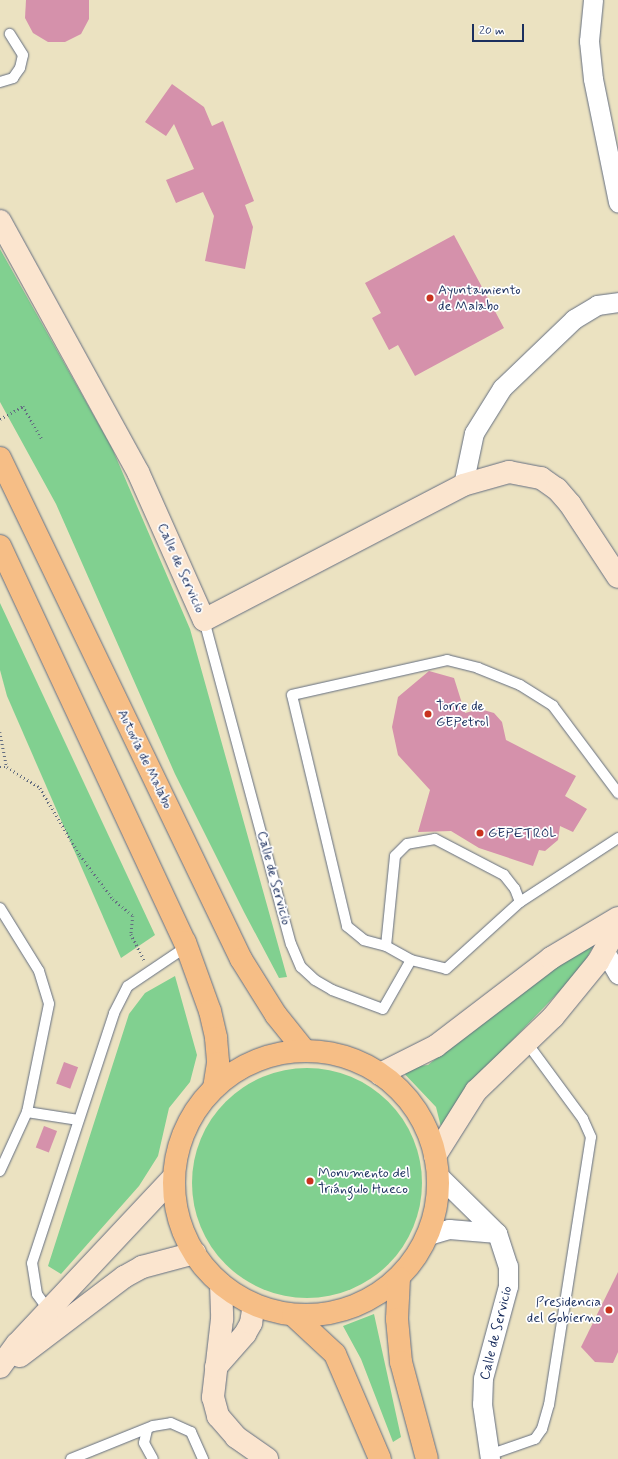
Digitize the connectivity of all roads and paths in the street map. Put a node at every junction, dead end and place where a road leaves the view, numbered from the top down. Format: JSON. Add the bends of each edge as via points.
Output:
{"nodes":[{"id":1,"x":593,"y":0,"type":"edge"},
{"id":2,"x":10,"y":34,"type":"dead end"},
{"id":3,"x":0,"y":82,"type":"edge"},
{"id":4,"x":618,"y":202,"type":"edge"},
{"id":5,"x":0,"y":221,"type":"edge"},
{"id":6,"x":618,"y":302,"type":"edge"},
{"id":7,"x":0,"y":419,"type":"edge"},
{"id":8,"x":43,"y":440,"type":"dead end"},
{"id":9,"x":0,"y":458,"type":"edge"},
{"id":10,"x":463,"y":485,"type":"junction"},
{"id":11,"x":0,"y":546,"type":"edge"},
{"id":12,"x":618,"y":577,"type":"edge"},
{"id":13,"x":204,"y":620,"type":"junction"},
{"id":14,"x":0,"y":732,"type":"edge"},
{"id":15,"x":0,"y":767,"type":"edge"},
{"id":16,"x":7,"y":767,"type":"junction"},
{"id":17,"x":618,"y":793,"type":"edge"},
{"id":18,"x":618,"y":838,"type":"edge"},
{"id":19,"x":520,"y":902,"type":"junction"},
{"id":20,"x":0,"y":908,"type":"edge"},
{"id":21,"x":618,"y":918,"type":"edge"},
{"id":22,"x":618,"y":926,"type":"edge"},
{"id":23,"x":386,"y":946,"type":"junction"},
{"id":24,"x":186,"y":947,"type":"junction"},
{"id":25,"x":604,"y":950,"type":"junction"},
{"id":26,"x":412,"y":960,"type":"junction"},
{"id":27,"x":149,"y":969,"type":"junction"},
{"id":28,"x":618,"y":974,"type":"edge"},
{"id":29,"x":527,"y":1043,"type":"junction"},
{"id":30,"x":305,"y":1051,"type":"junction"},
{"id":31,"x":380,"y":1074,"type":"junction"},
{"id":32,"x":214,"y":1088,"type":"junction"},
{"id":33,"x":27,"y":1112,"type":"junction"},
{"id":34,"x":78,"y":1120,"type":"junction"},
{"id":35,"x":436,"y":1166,"type":"junction"},
{"id":36,"x":0,"y":1171,"type":"edge"},
{"id":37,"x":174,"y":1177,"type":"junction"},
{"id":38,"x":497,"y":1233,"type":"junction"},
{"id":39,"x":428,"y":1235,"type":"junction"},
{"id":40,"x":195,"y":1253,"type":"junction"},
{"id":41,"x":399,"y":1278,"type":"junction"},
{"id":42,"x":221,"y":1284,"type":"junction"},
{"id":43,"x":254,"y":1305,"type":"junction"},
{"id":44,"x":293,"y":1315,"type":"junction"},
{"id":45,"x":54,"y":1318,"type":"junction"},
{"id":46,"x":216,"y":1366,"type":"junction"},
{"id":47,"x":0,"y":1368,"type":"edge"},
{"id":48,"x":146,"y":1430,"type":"junction"},
{"id":49,"x":489,"y":1457,"type":"edge"},
{"id":50,"x":71,"y":1459,"type":"edge"},
{"id":51,"x":153,"y":1459,"type":"edge"},
{"id":52,"x":203,"y":1459,"type":"edge"},
{"id":53,"x":267,"y":1459,"type":"edge"},
{"id":54,"x":380,"y":1459,"type":"edge"},
{"id":55,"x":427,"y":1459,"type":"edge"}],
"edges":[{"from":1,"to":4,"type":"street","via":[[589,41],[593,79]]},
{"from":2,"to":3,"type":"lane","via":[[23,55],[20,68],[13,78]]},
{"from":5,"to":13,"type":"street","name":"Calle de Servicio","via":[[138,472]]},
{"from":6,"to":10,"type":"street","via":[[597,305],[574,319],[502,388],[474,433]]},
{"from":7,"to":8,"type":"path","via":[[23,406]]},
{"from":9,"to":30,"type":"highway","name":"Autovía de Malabo","via":[[242,960],[276,1015]]},
{"from":10,"to":12,"type":"street","via":[[509,472],[541,478],[570,504]]},
{"from":10,"to":13,"type":"street"},
{"from":11,"to":24,"type":"highway"},
{"from":13,"to":26,"type":"lane","name":"Calle de Servicio","via":[[291,944],[301,967],[315,980],[332,990],[383,1009]]},
{"from":14,"to":16,"type":"path"},
{"from":15,"to":16,"type":"path"},
{"from":16,"to":27,"type":"path","via":[[40,788],[85,861],[113,899],[133,916],[131,934]]},
{"from":17,"to":23,"type":"lane","via":[[553,706],[520,685],[478,668],[447,660],[292,695],[347,926],[364,940]]},
{"from":18,"to":19,"type":"lane"},
{"from":19,"to":23,"type":"lane","via":[[504,875],[435,839],[407,844],[395,856]]},
{"from":19,"to":26,"type":"lane","via":[[446,969]]},
{"from":20,"to":33,"type":"lane","via":[[40,971],[49,1004]]},
{"from":21,"to":31,"type":"street","via":[[563,949],[436,1046]]},
{"from":22,"to":25,"type":"street"},
{"from":23,"to":26,"type":"lane"},
{"from":24,"to":27,"type":"lane"},
{"from":24,"to":32,"type":"highway","via":[[210,1011],[216,1038],[218,1063]]},
{"from":25,"to":28,"type":"street"},
{"from":25,"to":29,"type":"street","via":[[579,986]]},
{"from":27,"to":34,"type":"lane","via":[[128,986],[114,1013]]},
{"from":29,"to":35,"type":"street","via":[[476,1091]]},
{"from":29,"to":49,"type":"lane","via":[[583,1119],[591,1137],[542,1429],[534,1439]]},
{"from":30,"to":31,"type":"highway","via":[[344,1057]]},
{"from":30,"to":32,"type":"highway","via":[[285,1053],[247,1065]]},
{"from":31,"to":35,"type":"highway","via":[[417,1113]]},
{"from":32,"to":37,"type":"highway","via":[[201,1103],[182,1138]]},
{"from":33,"to":34,"type":"lane"},
{"from":33,"to":36,"type":"lane"},
{"from":34,"to":45,"type":"lane","via":[[32,1263],[37,1294]]},
{"from":35,"to":38,"type":"street","name":"Calle de Servicio"},
{"from":35,"to":39,"type":"highway","via":[[434,1216]]},
{"from":37,"to":40,"type":"highway","via":[[179,1216]]},
{"from":37,"to":45,"type":"street"},
{"from":38,"to":39,"type":"street","via":[[449,1229]]},
{"from":38,"to":49,"type":"street","name":"Calle de Servicio","via":[[508,1266],[508,1286],[483,1378],[482,1404]]},
{"from":39,"to":41,"type":"highway"},
{"from":40,"to":42,"type":"highway"},
{"from":40,"to":45,"type":"street","via":[[142,1267]]},
{"from":41,"to":44,"type":"highway","via":[[381,1293],[354,1307],[316,1316]]},
{"from":41,"to":55,"type":"highway","via":[[396,1319],[401,1362]]},
{"from":42,"to":43,"type":"highway"},
{"from":42,"to":46,"type":"street"},
{"from":43,"to":44,"type":"highway"},
{"from":43,"to":46,"type":"street","via":[[248,1328]]},
{"from":44,"to":54,"type":"highway","via":[[335,1354]]},
{"from":45,"to":47,"type":"street"},
{"from":46,"to":53,"type":"street","via":[[213,1397],[218,1416],[236,1437]]},
{"from":48,"to":50,"type":"lane"},
{"from":48,"to":51,"type":"lane","via":[[144,1443]]},
{"from":48,"to":52,"type":"lane","via":[[171,1423],[184,1428],[198,1442]]}]}
